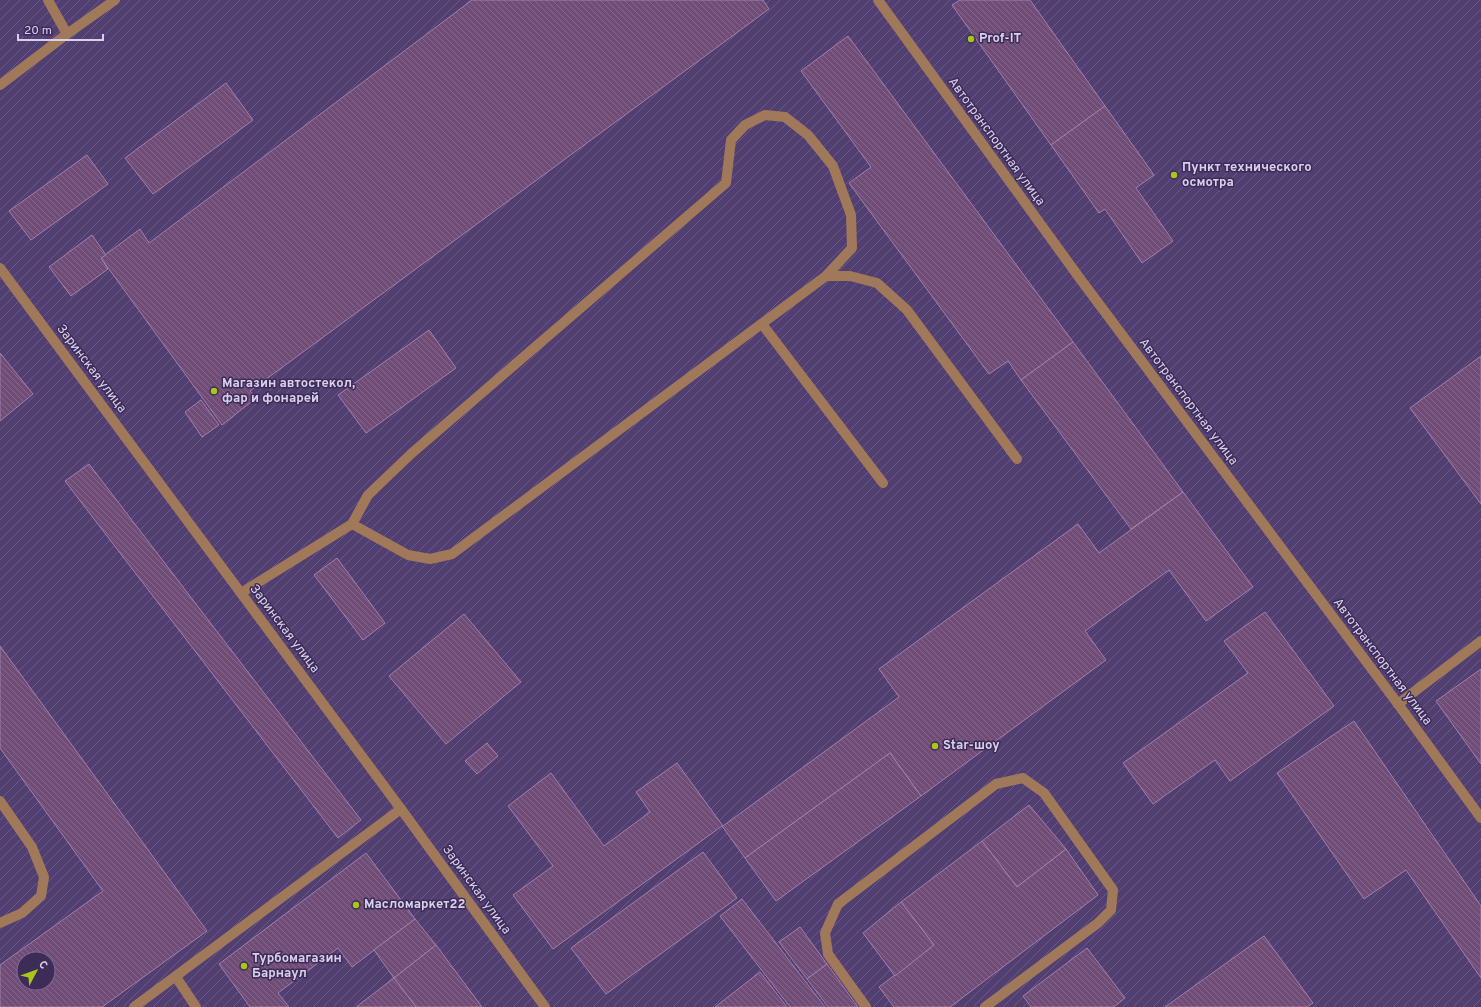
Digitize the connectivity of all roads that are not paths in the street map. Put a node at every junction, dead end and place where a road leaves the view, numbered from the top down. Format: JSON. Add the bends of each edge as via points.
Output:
{"nodes":[{"id":1,"x":48,"y":0,"type":"edge"},
{"id":2,"x":115,"y":0,"type":"edge"},
{"id":3,"x":878,"y":0,"type":"edge"},
{"id":4,"x":67,"y":34,"type":"junction"},
{"id":5,"x":0,"y":85,"type":"edge"},
{"id":6,"x":0,"y":268,"type":"edge"},
{"id":7,"x":826,"y":276,"type":"junction"},
{"id":8,"x":762,"y":324,"type":"junction"},
{"id":9,"x":1017,"y":459,"type":"dead end"},
{"id":10,"x":883,"y":483,"type":"dead end"},
{"id":11,"x":352,"y":524,"type":"junction"},
{"id":12,"x":241,"y":593,"type":"junction"},
{"id":13,"x":1481,"y":642,"type":"edge"},
{"id":14,"x":1398,"y":704,"type":"junction"},
{"id":15,"x":0,"y":802,"type":"edge"},
{"id":16,"x":401,"y":809,"type":"junction"},
{"id":17,"x":1481,"y":818,"type":"edge"},
{"id":18,"x":0,"y":923,"type":"edge"},
{"id":19,"x":176,"y":977,"type":"junction"},
{"id":20,"x":134,"y":1007,"type":"edge"},
{"id":21,"x":196,"y":1007,"type":"edge"},
{"id":22,"x":545,"y":1007,"type":"edge"},
{"id":23,"x":866,"y":1007,"type":"edge"},
{"id":24,"x":986,"y":1007,"type":"edge"}],
"edges":[{"from":1,"to":4,"type":"street"},
{"from":2,"to":4,"type":"street"},
{"from":3,"to":14,"type":"street","name":"Автотранспортная улица","via":[[1081,280]]},
{"from":4,"to":5,"type":"street"},
{"from":6,"to":12,"type":"street","name":"Заринская улица"},
{"from":7,"to":8,"type":"street"},
{"from":7,"to":9,"type":"street","via":[[850,276],[877,283],[907,310]]},
{"from":7,"to":11,"type":"street","via":[[852,248],[851,215],[833,166],[808,135],[785,117],[765,115],[745,125],[731,140],[726,183],[412,453],[368,495]]},
{"from":8,"to":10,"type":"street"},
{"from":8,"to":11,"type":"street","via":[[452,554],[430,559],[408,555]]},
{"from":11,"to":12,"type":"street"},
{"from":12,"to":16,"type":"street","name":"Заринская улица"},
{"from":13,"to":14,"type":"street"},
{"from":14,"to":17,"type":"street","name":"Автотранспортная улица"},
{"from":15,"to":18,"type":"street","via":[[32,847],[44,877],[41,896],[22,913]]},
{"from":16,"to":19,"type":"street"},
{"from":16,"to":22,"type":"street","name":"Заринская улица"},
{"from":19,"to":20,"type":"street"},
{"from":19,"to":21,"type":"street"},
{"from":23,"to":24,"type":"street","via":[[828,954],[825,932],[838,904],[996,784],[1023,778],[1044,793],[1113,890],[1110,910],[1098,923]]}]}
